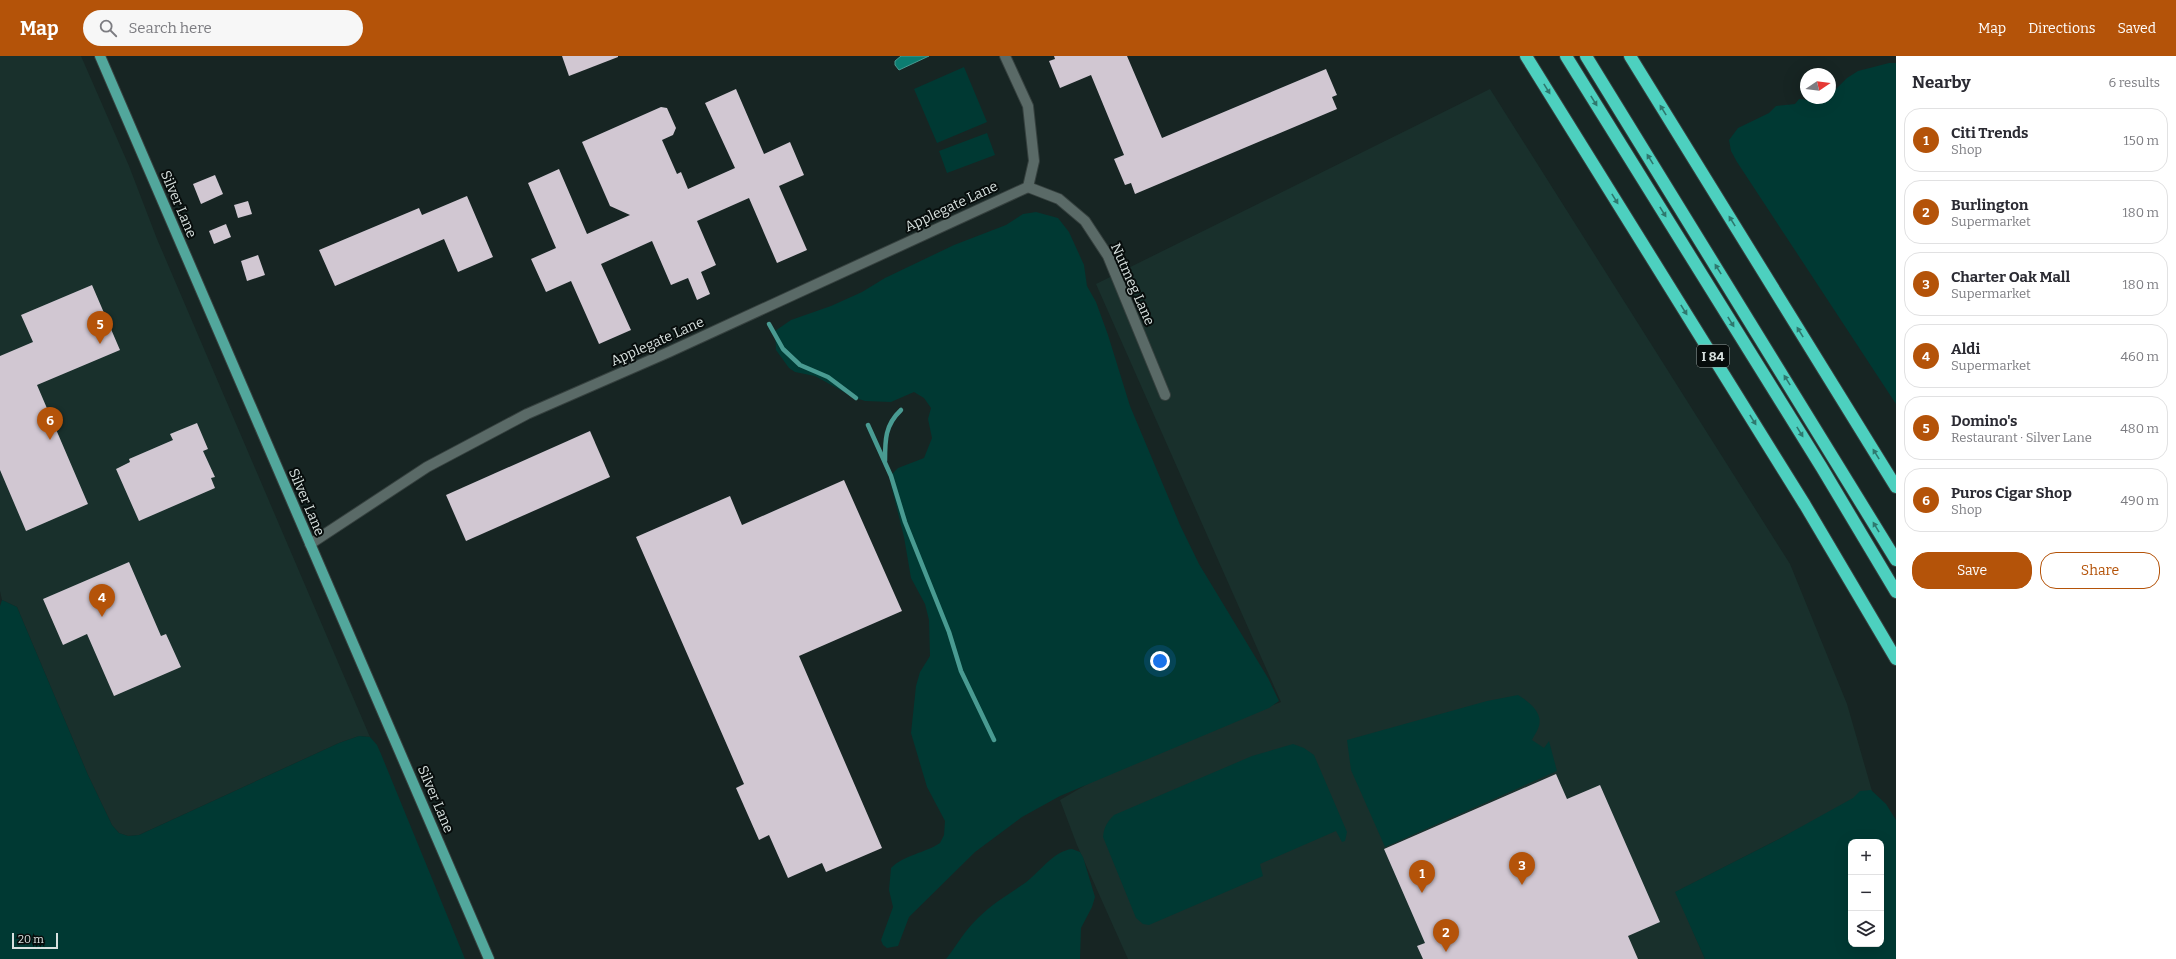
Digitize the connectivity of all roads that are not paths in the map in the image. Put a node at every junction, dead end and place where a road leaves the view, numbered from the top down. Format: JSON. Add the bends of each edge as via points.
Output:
{"nodes":[{"id":1,"x":100,"y":56,"type":"edge"},
{"id":2,"x":1005,"y":56,"type":"edge"},
{"id":3,"x":1526,"y":56,"type":"edge"},
{"id":4,"x":1566,"y":56,"type":"edge"},
{"id":5,"x":1586,"y":56,"type":"edge"},
{"id":6,"x":1630,"y":56,"type":"edge"},
{"id":7,"x":1028,"y":187,"type":"junction"},
{"id":8,"x":1165,"y":395,"type":"dead end"},
{"id":9,"x":1896,"y":487,"type":"edge"},
{"id":10,"x":310,"y":544,"type":"junction"},
{"id":11,"x":1896,"y":560,"type":"edge"},
{"id":12,"x":1896,"y":592,"type":"edge"},
{"id":13,"x":1896,"y":658,"type":"edge"},
{"id":14,"x":489,"y":959,"type":"edge"}],
"edges":[{"from":1,"to":10,"type":"main road","name":"Silver Lane"},
{"from":2,"to":7,"type":"street","via":[[1028,106],[1034,161]]},
{"from":3,"to":13,"type":"highway","number":"I 84","one_way":true,"via":[[1805,505]]},
{"from":4,"to":12,"type":"highway","one_way":true},
{"from":11,"to":5,"type":"highway","one_way":true},
{"from":9,"to":6,"type":"highway","one_way":true},
{"from":7,"to":8,"type":"street","name":"Nutmeg Lane","via":[[1059,199],[1085,221],[1104,250]]},
{"from":7,"to":10,"type":"street","name":"Applegate Lane","via":[[669,352],[527,414],[428,467]]},
{"from":10,"to":14,"type":"main road","name":"Silver Lane"}]}
